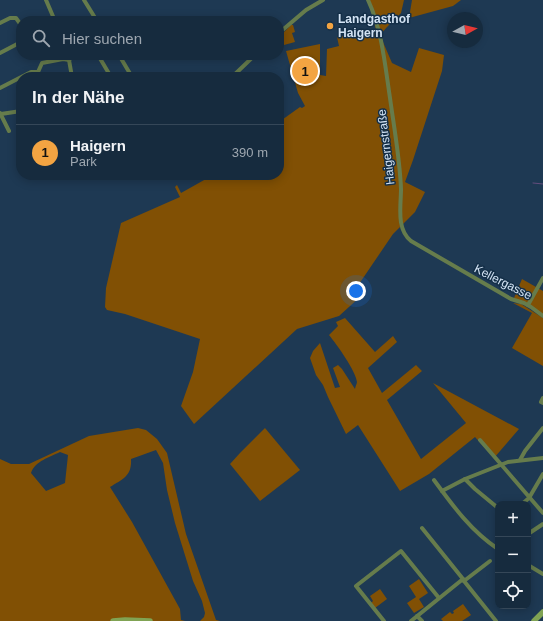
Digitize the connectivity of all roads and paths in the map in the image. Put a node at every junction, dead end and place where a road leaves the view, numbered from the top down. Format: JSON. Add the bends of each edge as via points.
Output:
{"nodes":[{"id":1,"x":46,"y":0,"type":"edge"},
{"id":2,"x":84,"y":0,"type":"edge"},
{"id":3,"x":323,"y":0,"type":"edge"},
{"id":4,"x":368,"y":0,"type":"edge"},
{"id":5,"x":53,"y":16,"type":"edge"},
{"id":6,"x":94,"y":16,"type":"edge"},
{"id":7,"x":16,"y":18,"type":"edge"},
{"id":8,"x":0,"y":23,"type":"edge"},
{"id":9,"x":284,"y":28,"type":"edge"},
{"id":10,"x":16,"y":45,"type":"edge"},
{"id":11,"x":0,"y":53,"type":"edge"},
{"id":12,"x":59,"y":60,"type":"edge"},
{"id":13,"x":69,"y":60,"type":"edge"},
{"id":14,"x":101,"y":60,"type":"edge"},
{"id":15,"x":121,"y":60,"type":"edge"},
{"id":16,"x":249,"y":60,"type":"edge"},
{"id":17,"x":31,"y":72,"type":"edge"},
{"id":18,"x":38,"y":72,"type":"joint"},
{"id":19,"x":71,"y":72,"type":"edge"},
{"id":20,"x":108,"y":72,"type":"edge"},
{"id":21,"x":129,"y":72,"type":"edge"},
{"id":22,"x":237,"y":72,"type":"edge"},
{"id":23,"x":16,"y":80,"type":"edge"},
{"id":24,"x":0,"y":88,"type":"edge"},
{"id":25,"x":16,"y":112,"type":"edge"},
{"id":26,"x":0,"y":114,"type":"edge"},
{"id":27,"x":9,"y":131,"type":"dead end"},
{"id":28,"x":453,"y":266,"type":"joint"},
{"id":29,"x":543,"y":278,"type":"edge"},
{"id":30,"x":528,"y":306,"type":"junction"},
{"id":31,"x":543,"y":316,"type":"edge"},
{"id":32,"x":543,"y":428,"type":"edge"},
{"id":33,"x":480,"y":440,"type":"dead end"},
{"id":34,"x":543,"y":458,"type":"edge"},
{"id":35,"x":520,"y":460,"type":"junction"},
{"id":36,"x":500,"y":464,"type":"junction"},
{"id":37,"x":543,"y":474,"type":"edge"},
{"id":38,"x":466,"y":479,"type":"junction"},
{"id":39,"x":434,"y":480,"type":"dead end"},
{"id":40,"x":442,"y":491,"type":"junction"},
{"id":41,"x":529,"y":498,"type":"junction"},
{"id":42,"x":526,"y":501,"type":"edge"},
{"id":43,"x":495,"y":506,"type":"edge"},
{"id":44,"x":543,"y":513,"type":"edge"},
{"id":45,"x":543,"y":524,"type":"edge"},
{"id":46,"x":422,"y":528,"type":"dead end"},
{"id":47,"x":531,"y":532,"type":"edge"},
{"id":48,"x":495,"y":547,"type":"edge"},
{"id":49,"x":490,"y":560,"type":"dead end"},
{"id":50,"x":531,"y":567,"type":"edge"},
{"id":51,"x":543,"y":574,"type":"edge"},
{"id":52,"x":464,"y":580,"type":"junction"},
{"id":53,"x":439,"y":598,"type":"junction"},
{"id":54,"x":543,"y":612,"type":"edge"},
{"id":55,"x":417,"y":616,"type":"junction"},
{"id":56,"x":113,"y":621,"type":"edge"},
{"id":57,"x":150,"y":621,"type":"edge"},
{"id":58,"x":384,"y":621,"type":"edge"},
{"id":59,"x":411,"y":621,"type":"edge"},
{"id":60,"x":422,"y":621,"type":"edge"},
{"id":61,"x":496,"y":621,"type":"edge"},
{"id":62,"x":534,"y":621,"type":"edge"}],
"edges":[{"from":1,"to":5,"type":"street"},
{"from":2,"to":6,"type":"street"},
{"from":3,"to":9,"type":"street"},
{"from":4,"to":28,"type":"street","name":"Haigernstraße","via":[[383,52],[401,187],[403,232],[411,241]]},
{"from":7,"to":8,"type":"street"},
{"from":10,"to":11,"type":"street"},
{"from":12,"to":18,"type":"street","via":[[42,64]]},
{"from":13,"to":19,"type":"street"},
{"from":14,"to":20,"type":"street"},
{"from":15,"to":21,"type":"street"},
{"from":16,"to":22,"type":"street"},
{"from":17,"to":18,"type":"street"},
{"from":23,"to":24,"type":"street"},
{"from":25,"to":26,"type":"street"},
{"from":26,"to":27,"type":"street"},
{"from":28,"to":30,"type":"street","name":"Kellergasse"},
{"from":29,"to":30,"type":"street"},
{"from":30,"to":31,"type":"street","name":"Kellergasse"},
{"from":32,"to":35,"type":"street"},
{"from":33,"to":36,"type":"street"},
{"from":34,"to":35,"type":"street"},
{"from":35,"to":36,"type":"street"},
{"from":36,"to":38,"type":"street"},
{"from":36,"to":41,"type":"street"},
{"from":37,"to":41,"type":"street"},
{"from":38,"to":40,"type":"street"},
{"from":38,"to":43,"type":"street"},
{"from":39,"to":40,"type":"street"},
{"from":40,"to":48,"type":"street","via":[[459,514]]},
{"from":41,"to":42,"type":"street"},
{"from":41,"to":44,"type":"street"},
{"from":45,"to":47,"type":"street"},
{"from":46,"to":52,"type":"street"},
{"from":49,"to":52,"type":"street"},
{"from":50,"to":51,"type":"street"},
{"from":52,"to":53,"type":"street"},
{"from":52,"to":61,"type":"street"},
{"from":53,"to":55,"type":"street"},
{"from":53,"to":58,"type":"street","via":[[401,551],[356,586]]},
{"from":54,"to":62,"type":"main road"},
{"from":55,"to":59,"type":"street"},
{"from":55,"to":60,"type":"street"},
{"from":56,"to":57,"type":"main road"}]}
